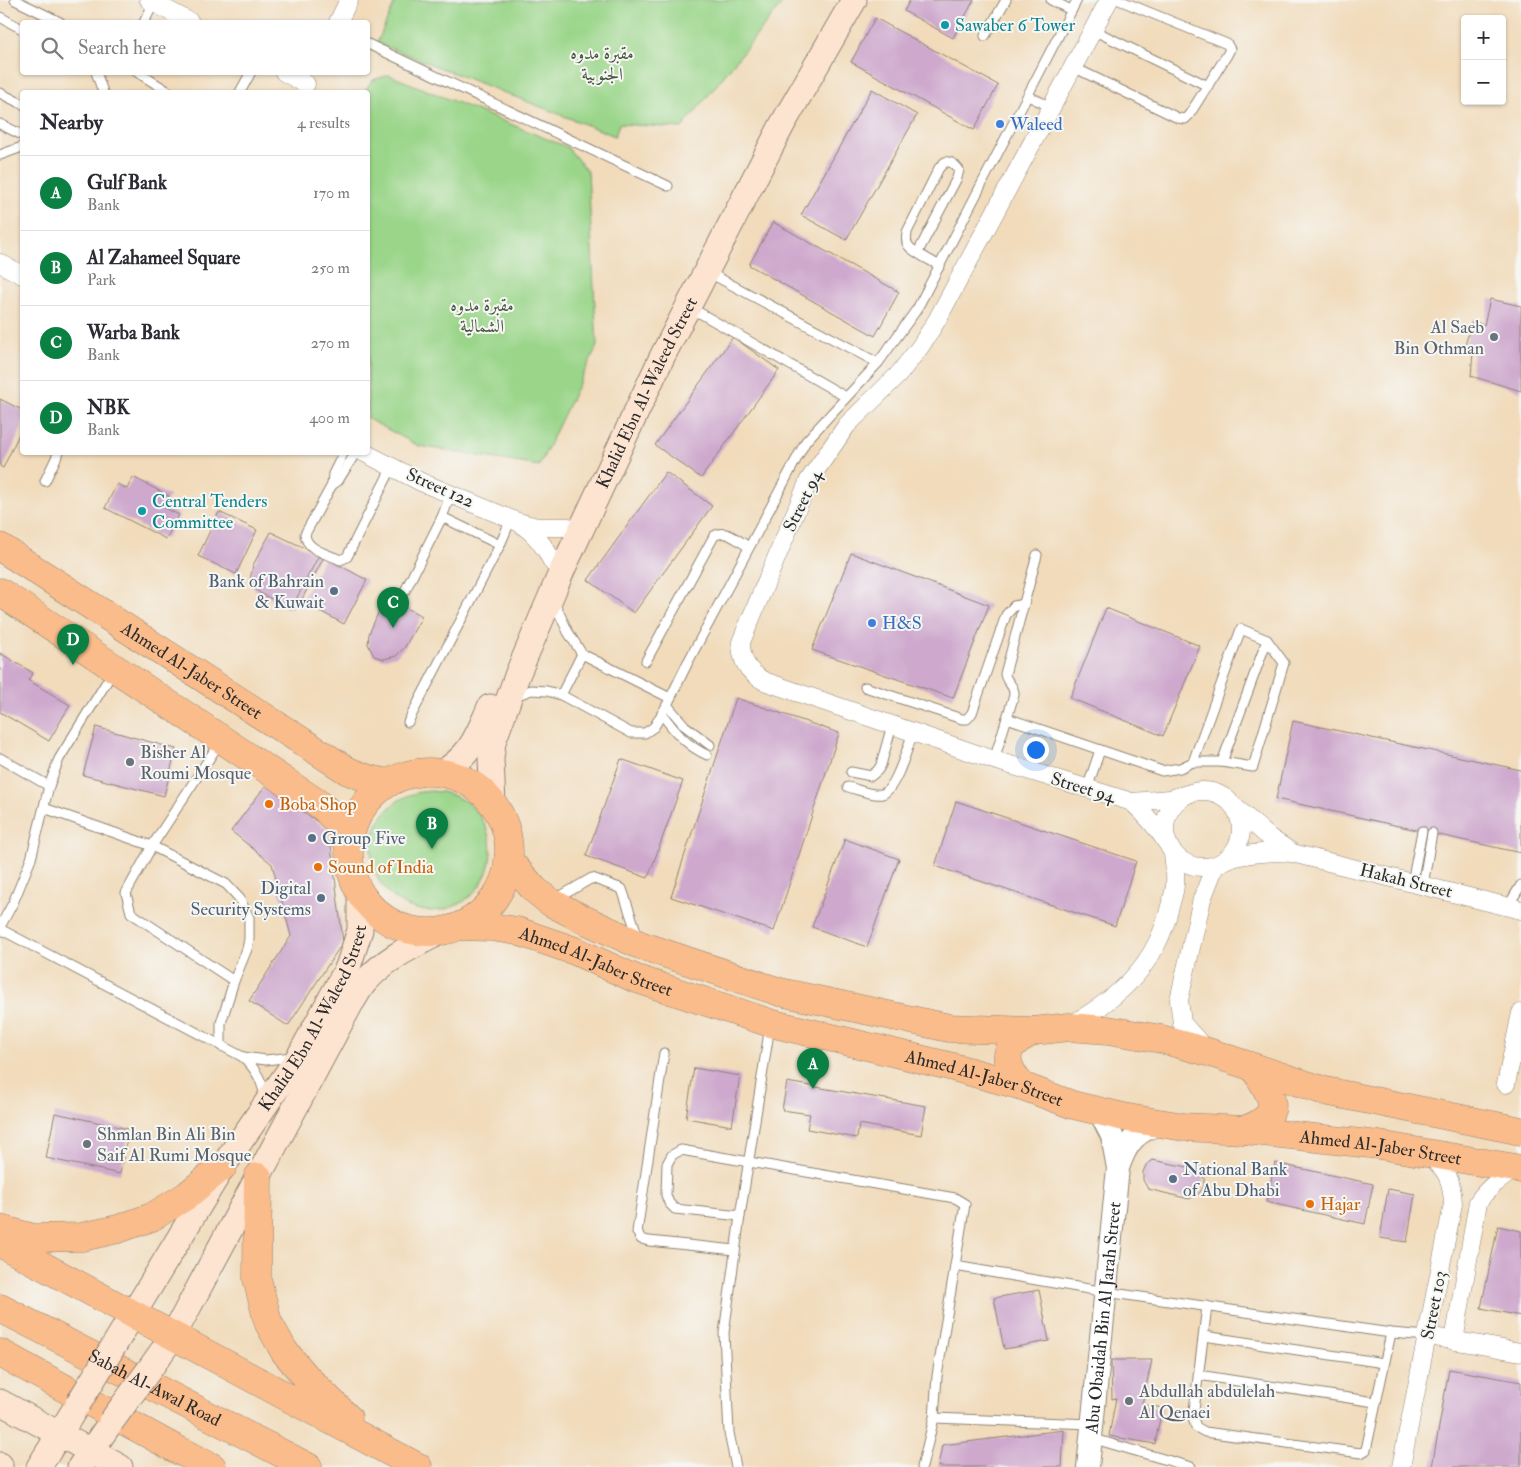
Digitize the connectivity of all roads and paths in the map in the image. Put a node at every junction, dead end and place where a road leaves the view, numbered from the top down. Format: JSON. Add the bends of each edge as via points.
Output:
{"nodes":[{"id":1,"x":15,"y":0,"type":"edge"},
{"id":2,"x":349,"y":0,"type":"edge"},
{"id":3,"x":836,"y":0,"type":"edge"},
{"id":4,"x":854,"y":0,"type":"edge"},
{"id":5,"x":1006,"y":0,"type":"edge"},
{"id":6,"x":1051,"y":0,"type":"edge"},
{"id":7,"x":1077,"y":0,"type":"edge"},
{"id":8,"x":1109,"y":0,"type":"edge"},
{"id":9,"x":1119,"y":0,"type":"edge"},
{"id":10,"x":151,"y":1,"type":"edge"},
{"id":11,"x":1071,"y":10,"type":"junction"},
{"id":12,"x":0,"y":17,"type":"edge"},
{"id":13,"x":56,"y":20,"type":"edge"},
{"id":14,"x":145,"y":20,"type":"edge"},
{"id":15,"x":186,"y":20,"type":"edge"},
{"id":16,"x":339,"y":20,"type":"edge"},
{"id":17,"x":20,"y":28,"type":"edge"},
{"id":18,"x":1093,"y":30,"type":"junction"},
{"id":19,"x":985,"y":36,"type":"dead end"},
{"id":20,"x":370,"y":45,"type":"edge"},
{"id":21,"x":1073,"y":67,"type":"junction"},
{"id":22,"x":97,"y":75,"type":"edge"},
{"id":23,"x":142,"y":75,"type":"edge"},
{"id":24,"x":249,"y":75,"type":"edge"},
{"id":25,"x":290,"y":75,"type":"edge"},
{"id":26,"x":306,"y":83,"type":"edge"},
{"id":27,"x":1208,"y":86,"type":"junction"},
{"id":28,"x":102,"y":90,"type":"edge"},
{"id":29,"x":166,"y":90,"type":"edge"},
{"id":30,"x":241,"y":90,"type":"edge"},
{"id":31,"x":0,"y":93,"type":"edge"},
{"id":32,"x":1028,"y":96,"type":"junction"},
{"id":33,"x":20,"y":103,"type":"edge"},
{"id":34,"x":1051,"y":107,"type":"junction"},
{"id":35,"x":0,"y":124,"type":"edge"},
{"id":36,"x":20,"y":134,"type":"edge"},
{"id":37,"x":20,"y":148,"type":"edge"},
{"id":38,"x":0,"y":155,"type":"edge"},
{"id":39,"x":668,"y":186,"type":"dead end"},
{"id":40,"x":918,"y":252,"type":"junction"},
{"id":41,"x":0,"y":263,"type":"edge"},
{"id":42,"x":709,"y":265,"type":"junction"},
{"id":43,"x":940,"y":266,"type":"junction"},
{"id":44,"x":20,"y":274,"type":"edge"},
{"id":45,"x":684,"y":315,"type":"junction"},
{"id":46,"x":878,"y":363,"type":"junction"},
{"id":47,"x":846,"y":397,"type":"junction"},
{"id":48,"x":58,"y":455,"type":"edge"},
{"id":49,"x":342,"y":455,"type":"edge"},
{"id":50,"x":354,"y":455,"type":"edge"},
{"id":51,"x":369,"y":455,"type":"edge"},
{"id":52,"x":392,"y":467,"type":"junction"},
{"id":53,"x":45,"y":481,"type":"dead end"},
{"id":54,"x":332,"y":485,"type":"junction"},
{"id":55,"x":451,"y":494,"type":"junction"},
{"id":56,"x":442,"y":517,"type":"junction"},
{"id":57,"x":514,"y":520,"type":"junction"},
{"id":58,"x":569,"y":527,"type":"junction"},
{"id":59,"x":500,"y":545,"type":"junction"},
{"id":60,"x":0,"y":547,"type":"edge"},
{"id":61,"x":749,"y":547,"type":"junction"},
{"id":62,"x":1037,"y":555,"type":"dead end"},
{"id":63,"x":553,"y":563,"type":"junction"},
{"id":64,"x":405,"y":591,"type":"dead end"},
{"id":65,"x":0,"y":592,"type":"edge"},
{"id":66,"x":552,"y":595,"type":"junction"},
{"id":67,"x":1024,"y":604,"type":"junction"},
{"id":68,"x":1267,"y":640,"type":"junction"},
{"id":69,"x":582,"y":654,"type":"junction"},
{"id":70,"x":646,"y":661,"type":"dead end"},
{"id":71,"x":116,"y":668,"type":"junction"},
{"id":72,"x":865,"y":687,"type":"dead end"},
{"id":73,"x":561,"y":695,"type":"junction"},
{"id":74,"x":509,"y":699,"type":"junction"},
{"id":75,"x":669,"y":701,"type":"junction"},
{"id":76,"x":662,"y":714,"type":"junction"},
{"id":77,"x":1007,"y":718,"type":"junction"},
{"id":78,"x":408,"y":722,"type":"dead end"},
{"id":79,"x":892,"y":725,"type":"junction"},
{"id":80,"x":913,"y":732,"type":"junction"},
{"id":81,"x":222,"y":740,"type":"junction"},
{"id":82,"x":710,"y":745,"type":"dead end"},
{"id":83,"x":1100,"y":750,"type":"junction"},
{"id":84,"x":707,"y":755,"type":"dead end"},
{"id":85,"x":0,"y":758,"type":"edge"},
{"id":86,"x":994,"y":760,"type":"junction"},
{"id":87,"x":332,"y":761,"type":"junction"},
{"id":88,"x":1193,"y":762,"type":"junction"},
{"id":89,"x":1222,"y":762,"type":"junction"},
{"id":90,"x":851,"y":772,"type":"dead end"},
{"id":91,"x":442,"y":773,"type":"junction"},
{"id":92,"x":388,"y":783,"type":"junction"},
{"id":93,"x":49,"y":786,"type":"junction"},
{"id":94,"x":848,"y":787,"type":"dead end"},
{"id":95,"x":294,"y":788,"type":"junction"},
{"id":96,"x":1087,"y":789,"type":"junction"},
{"id":97,"x":1188,"y":794,"type":"junction"},
{"id":98,"x":1132,"y":802,"type":"junction"},
{"id":99,"x":1231,"y":803,"type":"junction"},
{"id":100,"x":493,"y":805,"type":"junction"},
{"id":101,"x":44,"y":808,"type":"junction"},
{"id":102,"x":1422,"y":831,"type":"dead end"},
{"id":103,"x":1432,"y":833,"type":"dead end"},
{"id":104,"x":152,"y":846,"type":"junction"},
{"id":105,"x":349,"y":846,"type":"junction"},
{"id":106,"x":1170,"y":848,"type":"junction"},
{"id":107,"x":1292,"y":852,"type":"junction"},
{"id":108,"x":508,"y":860,"type":"junction"},
{"id":109,"x":1221,"y":862,"type":"junction"},
{"id":110,"x":1417,"y":884,"type":"junction"},
{"id":111,"x":1521,"y":885,"type":"edge"},
{"id":112,"x":360,"y":893,"type":"junction"},
{"id":113,"x":550,"y":902,"type":"junction"},
{"id":114,"x":1516,"y":908,"type":"edge"},
{"id":115,"x":583,"y":919,"type":"junction"},
{"id":116,"x":0,"y":928,"type":"edge"},
{"id":117,"x":450,"y":929,"type":"junction"},
{"id":118,"x":640,"y":945,"type":"junction"},
{"id":119,"x":575,"y":951,"type":"junction"},
{"id":120,"x":234,"y":981,"type":"junction"},
{"id":121,"x":1521,"y":1013,"type":"edge"},
{"id":122,"x":770,"y":1023,"type":"junction"},
{"id":123,"x":1068,"y":1027,"type":"junction"},
{"id":124,"x":1034,"y":1031,"type":"junction"},
{"id":125,"x":221,"y":1046,"type":"junction"},
{"id":126,"x":1208,"y":1052,"type":"junction"},
{"id":127,"x":664,"y":1053,"type":"dead end"},
{"id":128,"x":300,"y":1055,"type":"junction"},
{"id":129,"x":243,"y":1057,"type":"junction"},
{"id":130,"x":1254,"y":1068,"type":"junction"},
{"id":131,"x":1506,"y":1084,"type":"dead end"},
{"id":132,"x":1022,"y":1086,"type":"junction"},
{"id":133,"x":266,"y":1103,"type":"junction"},
{"id":134,"x":1099,"y":1111,"type":"junction"},
{"id":135,"x":1161,"y":1123,"type":"junction"},
{"id":136,"x":1244,"y":1130,"type":"junction"},
{"id":137,"x":1521,"y":1131,"type":"edge"},
{"id":138,"x":1425,"y":1153,"type":"junction"},
{"id":139,"x":749,"y":1163,"type":"junction"},
{"id":140,"x":223,"y":1166,"type":"junction"},
{"id":141,"x":1118,"y":1168,"type":"junction"},
{"id":142,"x":1519,"y":1168,"type":"edge"},
{"id":143,"x":258,"y":1177,"type":"junction"},
{"id":144,"x":740,"y":1216,"type":"junction"},
{"id":145,"x":0,"y":1230,"type":"edge"},
{"id":146,"x":0,"y":1243,"type":"edge"},
{"id":147,"x":735,"y":1250,"type":"junction"},
{"id":148,"x":955,"y":1266,"type":"junction"},
{"id":149,"x":1106,"y":1292,"type":"junction"},
{"id":150,"x":1207,"y":1306,"type":"junction"},
{"id":151,"x":0,"y":1308,"type":"edge"},
{"id":152,"x":133,"y":1314,"type":"junction"},
{"id":153,"x":1391,"y":1333,"type":"junction"},
{"id":154,"x":173,"y":1336,"type":"junction"},
{"id":155,"x":1204,"y":1336,"type":"junction"},
{"id":156,"x":1428,"y":1336,"type":"junction"},
{"id":157,"x":1454,"y":1341,"type":"junction"},
{"id":158,"x":1521,"y":1352,"type":"edge"},
{"id":159,"x":0,"y":1353,"type":"edge"},
{"id":160,"x":1384,"y":1363,"type":"junction"},
{"id":161,"x":1198,"y":1375,"type":"junction"},
{"id":162,"x":0,"y":1402,"type":"edge"},
{"id":163,"x":1375,"y":1402,"type":"junction"},
{"id":164,"x":934,"y":1418,"type":"junction"},
{"id":165,"x":1091,"y":1431,"type":"junction"},
{"id":166,"x":59,"y":1434,"type":"junction"},
{"id":167,"x":377,"y":1444,"type":"junction"},
{"id":168,"x":85,"y":1459,"type":"edge"},
{"id":169,"x":39,"y":1467,"type":"edge"},
{"id":170,"x":120,"y":1467,"type":"edge"},
{"id":171,"x":212,"y":1467,"type":"edge"},
{"id":172,"x":308,"y":1467,"type":"edge"},
{"id":173,"x":418,"y":1467,"type":"edge"},
{"id":174,"x":736,"y":1467,"type":"edge"},
{"id":175,"x":922,"y":1467,"type":"edge"},
{"id":176,"x":1088,"y":1467,"type":"edge"},
{"id":177,"x":1191,"y":1467,"type":"edge"},
{"id":178,"x":1401,"y":1467,"type":"edge"}],
"edges":[{"from":1,"to":13,"type":"lane"},
{"from":2,"to":16,"type":"street"},
{"from":3,"to":58,"type":"main road","name":"Khalid Ebn Al-Waleed Street","via":[[661,327]]},
{"from":4,"to":42,"type":"main road","name":"Khalid Ebn Al-Waleed Street","via":[[782,125]]},
{"from":5,"to":19,"type":"lane"},
{"from":6,"to":11,"type":"lane"},
{"from":7,"to":11,"type":"lane"},
{"from":8,"to":18,"type":"street","name":"Street 94"},
{"from":9,"to":27,"type":"lane","via":[[1227,44],[1230,49]]},
{"from":10,"to":14,"type":"lane"},
{"from":10,"to":15,"type":"street"},
{"from":11,"to":32,"type":"lane"},
{"from":12,"to":17,"type":"lane"},
{"from":18,"to":21,"type":"street","name":"Street 94"},
{"from":18,"to":27,"type":"lane"},
{"from":20,"to":39,"type":"lane"},
{"from":21,"to":27,"type":"lane","via":[[1185,119]]},
{"from":21,"to":34,"type":"street","name":"Street 94"},
{"from":22,"to":28,"type":"lane"},
{"from":23,"to":29,"type":"lane"},
{"from":24,"to":30,"type":"lane"},
{"from":25,"to":26,"type":"street"},
{"from":31,"to":33,"type":"lane"},
{"from":32,"to":34,"type":"lane"},
{"from":32,"to":43,"type":"lane"},
{"from":34,"to":79,"type":"street","name":"Street 94","via":[[920,347],[847,425],[809,480],[741,642],[745,665],[754,676]]},
{"from":35,"to":36,"type":"lane"},
{"from":37,"to":38,"type":"lane"},
{"from":40,"to":40,"type":"lane","via":[[908,245],[907,232],[939,168],[950,161],[959,170],[957,178]]},
{"from":40,"to":43,"type":"lane"},
{"from":41,"to":44,"type":"street"},
{"from":42,"to":45,"type":"main road","name":"Khalid Ebn Al-Waleed Street"},
{"from":42,"to":46,"type":"lane","via":[[717,277]]},
{"from":43,"to":46,"type":"lane","via":[[917,309]]},
{"from":45,"to":47,"type":"lane","via":[[700,313]]},
{"from":45,"to":66,"type":"main road","name":"Khalid Ebn Al-Waleed Street"},
{"from":46,"to":47,"type":"lane"},
{"from":47,"to":61,"type":"lane","via":[[806,441]]},
{"from":48,"to":53,"type":"lane"},
{"from":49,"to":54,"type":"lane","via":[[333,474]]},
{"from":50,"to":54,"type":"lane"},
{"from":51,"to":52,"type":"street","name":"Street 122"},
{"from":52,"to":54,"type":"lane","via":[[347,557],[340,560],[305,540],[307,529]]},
{"from":52,"to":55,"type":"street","name":"Street 122"},
{"from":55,"to":56,"type":"lane"},
{"from":55,"to":57,"type":"street","name":"Street 122"},
{"from":56,"to":59,"type":"lane"},
{"from":56,"to":64,"type":"lane"},
{"from":57,"to":58,"type":"street","name":"Street 122","via":[[537,527]]},
{"from":57,"to":59,"type":"lane"},
{"from":57,"to":63,"type":"street","name":"Street 122","via":[[537,536]]},
{"from":58,"to":63,"type":"main road","name":"Khalid Ebn Al-Waleed Street"},
{"from":59,"to":78,"type":"lane"},
{"from":60,"to":87,"type":"main road","name":"Ahmed Al-Jaber Street"},
{"from":61,"to":70,"type":"lane","via":[[726,533],[714,536]]},
{"from":61,"to":75,"type":"lane"},
{"from":62,"to":67,"type":"lane"},
{"from":63,"to":91,"type":"main road","name":"Khalid Ebn Al-Waleed Street","via":[[474,744],[457,764]]},
{"from":65,"to":71,"type":"main road"},
{"from":66,"to":69,"type":"lane","via":[[565,627]]},
{"from":66,"to":74,"type":"main road","name":"Khalid Ebn Al-Waleed Street"},
{"from":67,"to":72,"type":"lane","via":[[1014,606],[1006,615],[968,719]]},
{"from":67,"to":77,"type":"lane","via":[[1004,676],[1014,692]]},
{"from":68,"to":88,"type":"lane","via":[[1241,629]]},
{"from":68,"to":89,"type":"lane"},
{"from":68,"to":89,"type":"lane","via":[[1284,664],[1253,768]]},
{"from":69,"to":73,"type":"lane"},
{"from":69,"to":75,"type":"lane"},
{"from":71,"to":81,"type":"main road"},
{"from":71,"to":93,"type":"lane","via":[[59,759]]},
{"from":73,"to":74,"type":"lane","via":[[531,690]]},
{"from":73,"to":76,"type":"lane","via":[[631,733],[645,733],[654,727]]},
{"from":74,"to":100,"type":"main road","name":"Khalid Ebn Al-Waleed Street","via":[[493,742]]},
{"from":75,"to":76,"type":"lane"},
{"from":75,"to":82,"type":"lane","via":[[685,726]]},
{"from":76,"to":84,"type":"lane","via":[[685,742]]},
{"from":77,"to":83,"type":"lane"},
{"from":77,"to":86,"type":"lane"},
{"from":79,"to":80,"type":"street","name":"Street 94"},
{"from":79,"to":90,"type":"lane","via":[[878,770],[871,776]]},
{"from":80,"to":86,"type":"street","name":"Street 94"},
{"from":80,"to":94,"type":"lane","via":[[888,791],[879,794]]},
{"from":81,"to":95,"type":"main road"},
{"from":81,"to":104,"type":"lane"},
{"from":83,"to":88,"type":"lane","via":[[1162,771]]},
{"from":83,"to":96,"type":"lane"},
{"from":85,"to":93,"type":"lane"},
{"from":86,"to":96,"type":"street","name":"Street 94"},
{"from":87,"to":92,"type":"main road","name":"Ahmed Al-Jaber Street","via":[[348,771]]},
{"from":87,"to":95,"type":"main road","via":[[332,774],[327,781],[315,787]]},
{"from":88,"to":89,"type":"lane"},
{"from":91,"to":92,"type":"main road","via":[[414,773]]},
{"from":91,"to":100,"type":"main road","via":[[476,788]]},
{"from":92,"to":105,"type":"main road","via":[[370,798],[357,816]]},
{"from":93,"to":101,"type":"lane"},
{"from":95,"to":105,"type":"main road","via":[[322,806],[339,824]]},
{"from":96,"to":98,"type":"street","name":"Street 94"},
{"from":97,"to":98,"type":"street","name":"Street 94"},
{"from":97,"to":99,"type":"street","via":[[1206,791]]},
{"from":97,"to":106,"type":"street","via":[[1168,815],[1165,830]]},
{"from":98,"to":106,"type":"street","name":"Street 94","via":[[1158,828]]},
{"from":99,"to":107,"type":"street","name":"Hakah Street"},
{"from":99,"to":109,"type":"street","via":[[1237,812],[1241,832],[1235,851]]},
{"from":100,"to":108,"type":"main road","via":[[503,822]]},
{"from":101,"to":104,"type":"lane"},
{"from":101,"to":116,"type":"lane","via":[[31,859]]},
{"from":102,"to":110,"type":"lane"},
{"from":103,"to":110,"type":"lane"},
{"from":104,"to":120,"type":"lane","via":[[226,884],[240,899],[249,918],[249,939]]},
{"from":104,"to":120,"type":"lane","via":[[126,892],[131,913]]},
{"from":105,"to":112,"type":"main road","via":[[349,862]]},
{"from":106,"to":109,"type":"street","via":[[1180,860],[1196,867]]},
{"from":106,"to":123,"type":"street","via":[[1175,884],[1167,922],[1157,946],[1145,965],[1116,995]]},
{"from":107,"to":109,"type":"street","name":"Hakah Street","via":[[1249,853]]},
{"from":107,"to":110,"type":"street","name":"Hakah Street"},
{"from":108,"to":113,"type":"main road","name":"Ahmed Al-Jaber Street"},
{"from":108,"to":117,"type":"main road","via":[[505,877],[488,906],[475,918]]},
{"from":109,"to":126,"type":"street","via":[[1202,899],[1179,1000],[1182,1023]]},
{"from":110,"to":114,"type":"street","name":"Hakah Street"},
{"from":111,"to":114,"type":"lane","via":[[1513,898]]},
{"from":112,"to":117,"type":"main road","via":[[371,908],[402,928],[421,932]]},
{"from":112,"to":128,"type":"main road","name":"Khalid Ebn Al-Waleed Street","via":[[360,930],[348,967]]},
{"from":113,"to":115,"type":"main road","name":"Ahmed Al-Jaber Street"},
{"from":113,"to":118,"type":"lane","via":[[592,878],[622,889]]},
{"from":115,"to":118,"type":"main road","name":"Ahmed Al-Jaber Street"},
{"from":115,"to":119,"type":"main road","via":[[569,932]]},
{"from":116,"to":125,"type":"lane"},
{"from":117,"to":119,"type":"main road","name":"Ahmed Al-Jaber Street","via":[[491,927],[517,931]]},
{"from":117,"to":143,"type":"main road","name":"Khalid Ebn Al-Waleed Street","via":[[396,956],[365,982]]},
{"from":118,"to":124,"type":"main road","name":"Ahmed Al-Jaber Street","via":[[780,992],[837,1005],[950,1028]]},
{"from":119,"to":122,"type":"main road","name":"Ahmed Al-Jaber Street","via":[[634,978]]},
{"from":120,"to":125,"type":"lane","via":[[221,1023]]},
{"from":121,"to":131,"type":"street"},
{"from":122,"to":132,"type":"main road","name":"Ahmed Al-Jaber Street"},
{"from":122,"to":139,"type":"lane"},
{"from":123,"to":124,"type":"main road","name":"Ahmed Al-Jaber Street"},
{"from":123,"to":126,"type":"main road","name":"Ahmed Al-Jaber Street","via":[[1161,1039]]},
{"from":124,"to":132,"type":"main road","via":[[1013,1044],[1007,1056],[1008,1067]]},
{"from":125,"to":129,"type":"lane"},
{"from":126,"to":130,"type":"main road","name":"Ahmed Al-Jaber Street"},
{"from":127,"to":147,"type":"lane","via":[[637,1232],[641,1239],[649,1241]]},
{"from":128,"to":129,"type":"lane","via":[[277,1060]]},
{"from":128,"to":133,"type":"main road","name":"Khalid Ebn Al-Waleed Street"},
{"from":129,"to":133,"type":"lane","via":[[257,1073]]},
{"from":130,"to":136,"type":"main road","via":[[1272,1098],[1272,1108],[1266,1119]]},
{"from":130,"to":137,"type":"main road","name":"Ahmed Al-Jaber Street","via":[[1325,1090]]},
{"from":132,"to":134,"type":"main road","name":"Ahmed Al-Jaber Street"},
{"from":133,"to":140,"type":"main road","name":"Khalid Ebn Al-Waleed Street"},
{"from":134,"to":135,"type":"main road","name":"Ahmed Al-Jaber Street"},
{"from":134,"to":141,"type":"street","name":"Abu Obaidah Bin Al Jarah Street","via":[[1112,1136]]},
{"from":135,"to":136,"type":"main road","name":"Ahmed Al-Jaber Street"},
{"from":135,"to":141,"type":"street","name":"Abu Obaidah Bin Al Jarah Street","via":[[1144,1129],[1132,1140]]},
{"from":136,"to":138,"type":"main road","name":"Ahmed Al-Jaber Street"},
{"from":138,"to":142,"type":"main road","name":"Ahmed Al-Jaber Street"},
{"from":138,"to":156,"type":"street","name":"Street 103","via":[[1447,1174],[1453,1188],[1453,1204]]},
{"from":139,"to":144,"type":"lane"},
{"from":139,"to":144,"type":"lane","via":[[681,1150],[672,1155],[668,1164],[666,1195],[675,1209]]},
{"from":139,"to":148,"type":"lane","via":[[955,1198],[965,1204]]},
{"from":140,"to":145,"type":"main road","via":[[186,1196],[158,1213],[118,1229],[82,1237],[34,1238]]},
{"from":140,"to":152,"type":"main road","name":"Khalid Ebn Al-Waleed Street"},
{"from":141,"to":149,"type":"street","name":"Abu Obaidah Bin Al Jarah Street"},
{"from":142,"to":157,"type":"street","name":"Street 103","via":[[1495,1183],[1478,1202]]},
{"from":143,"to":154,"type":"main road","name":"Khalid Ebn Al-Waleed Street"},
{"from":143,"to":167,"type":"main road","via":[[257,1279],[268,1322],[284,1352],[306,1378]]},
{"from":144,"to":147,"type":"lane"},
{"from":146,"to":152,"type":"main road"},
{"from":147,"to":174,"type":"lane","via":[[724,1333],[729,1433]]},
{"from":148,"to":149,"type":"lane"},
{"from":148,"to":164,"type":"lane","via":[[936,1376]]},
{"from":149,"to":150,"type":"lane"},
{"from":149,"to":165,"type":"street","name":"Abu Obaidah Bin Al Jarah Street"},
{"from":150,"to":153,"type":"lane"},
{"from":150,"to":155,"type":"lane"},
{"from":151,"to":172,"type":"main road","name":"Sabah Al-Awal Road"},
{"from":152,"to":154,"type":"main road"},
{"from":152,"to":166,"type":"main road","name":"Khalid Ebn Al-Waleed Street","bridge":true},
{"from":153,"to":156,"type":"lane"},
{"from":153,"to":160,"type":"lane"},
{"from":154,"to":167,"type":"main road"},
{"from":154,"to":168,"type":"main road","name":"Khalid Ebn Al-Waleed Street","bridge":true},
{"from":155,"to":160,"type":"lane"},
{"from":155,"to":161,"type":"lane"},
{"from":156,"to":157,"type":"street"},
{"from":156,"to":178,"type":"street","name":"Street 103"},
{"from":157,"to":158,"type":"street"},
{"from":159,"to":171,"type":"main road"},
{"from":160,"to":163,"type":"lane"},
{"from":161,"to":163,"type":"lane"},
{"from":161,"to":163,"type":"lane","via":[[1194,1418],[1196,1427],[1204,1432],[1361,1452],[1366,1450]]},
{"from":162,"to":166,"type":"main road"},
{"from":164,"to":165,"type":"lane"},
{"from":164,"to":175,"type":"lane"},
{"from":165,"to":176,"type":"street","name":"Abu Obaidah Bin Al Jarah Street"},
{"from":165,"to":177,"type":"lane"},
{"from":166,"to":168,"type":"main road"},
{"from":166,"to":169,"type":"main road","name":"Khalid Ebn Al-Waleed Street"},
{"from":167,"to":173,"type":"main road"},
{"from":168,"to":170,"type":"main road"}]}
